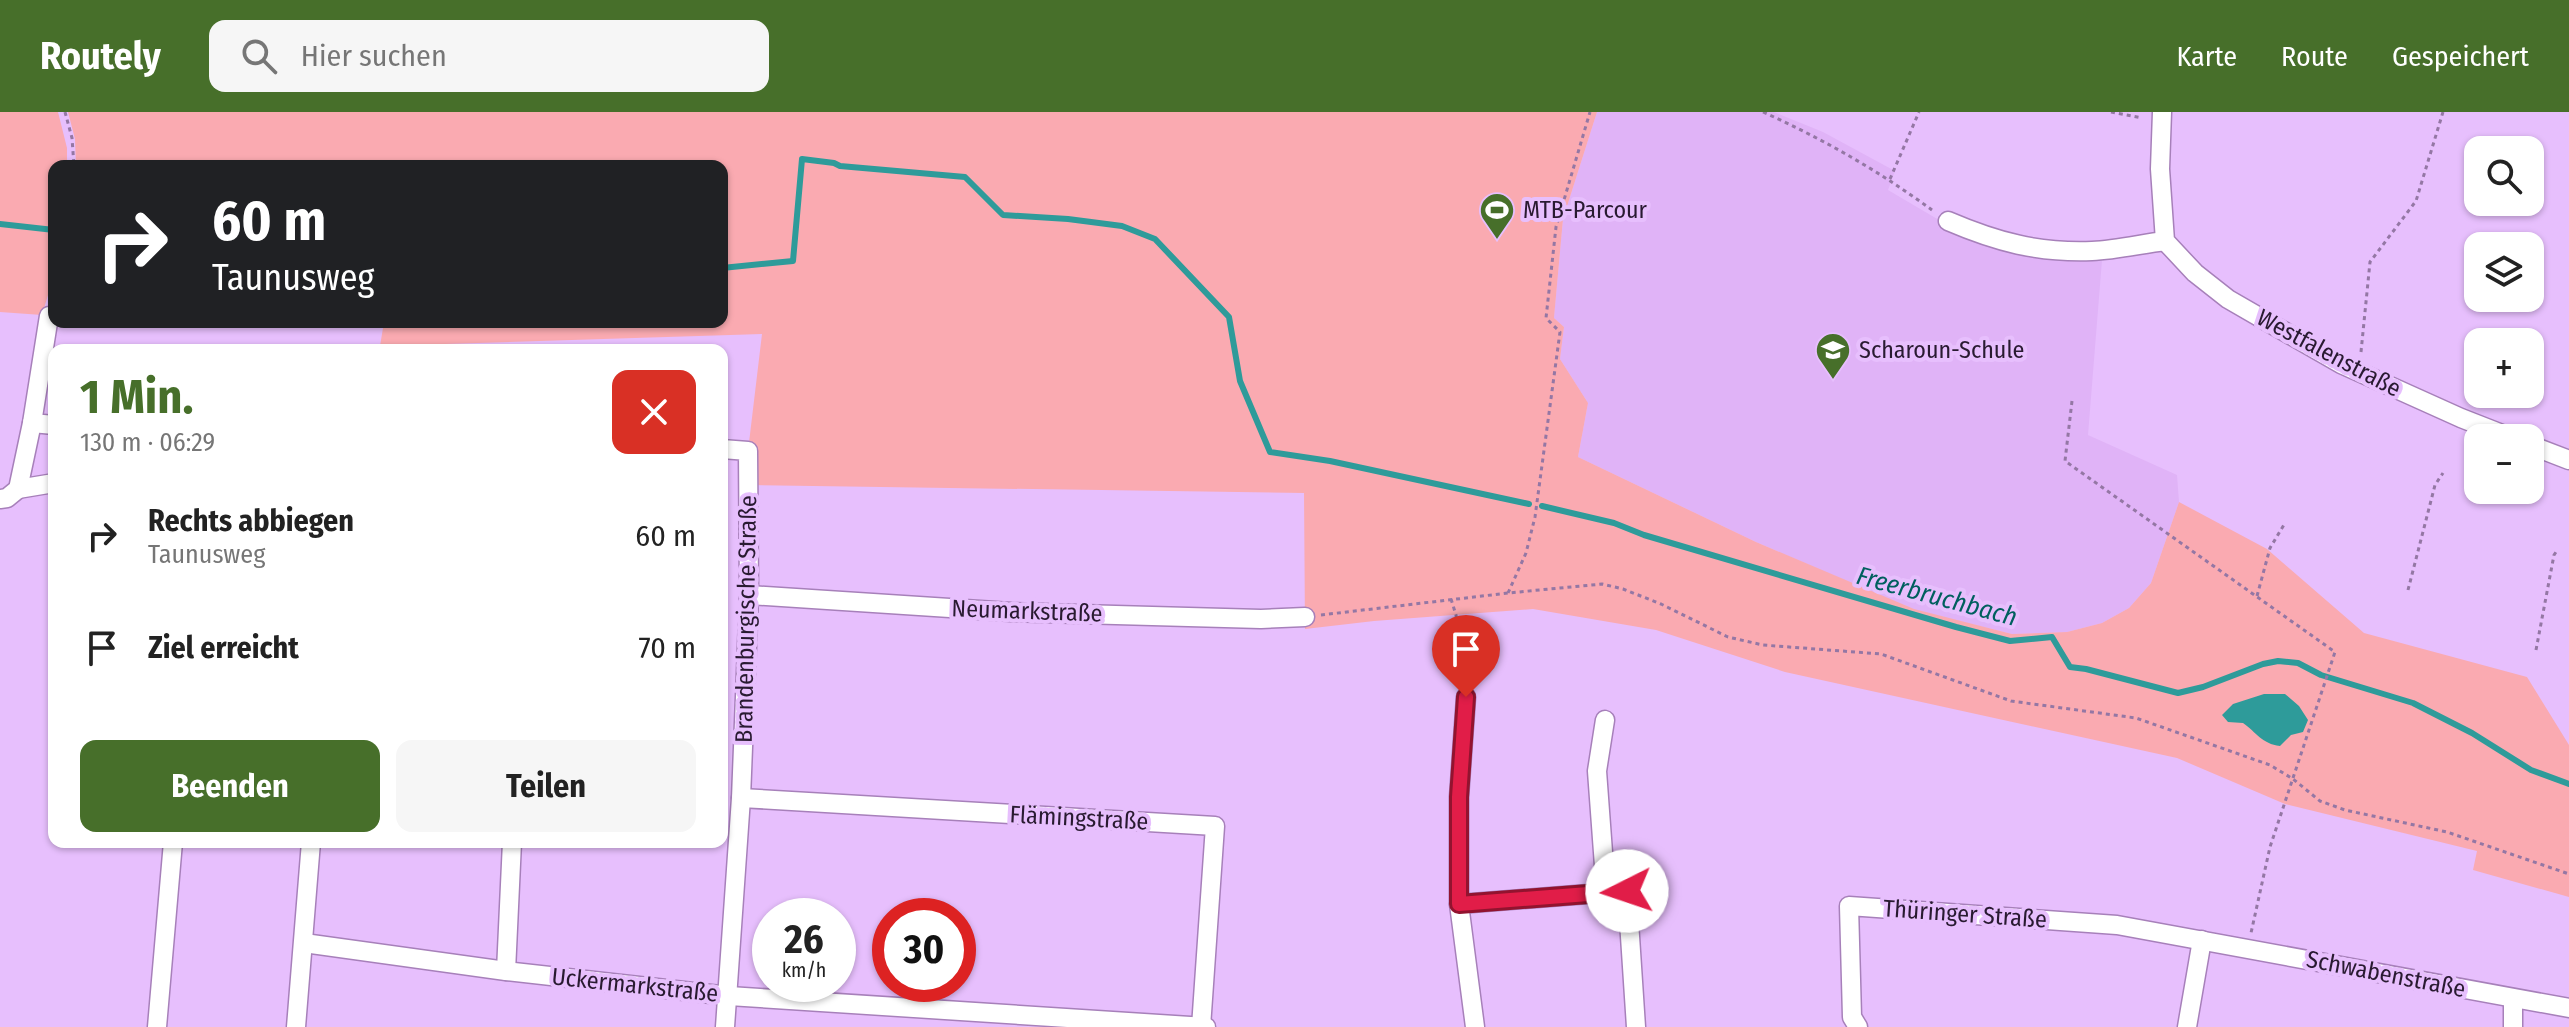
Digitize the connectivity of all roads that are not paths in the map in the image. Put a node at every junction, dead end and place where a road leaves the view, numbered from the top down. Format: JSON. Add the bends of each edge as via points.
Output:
{"nodes":[{"id":1,"x":2162,"y":117,"type":"edge"},
{"id":2,"x":1948,"y":221,"type":"road end"},
{"id":3,"x":2165,"y":241,"type":"junction"},
{"id":4,"x":48,"y":322,"type":"edge"},
{"id":5,"x":32,"y":423,"type":"junction"},
{"id":6,"x":48,"y":424,"type":"edge"},
{"id":7,"x":2476,"y":424,"type":"edge"},
{"id":8,"x":728,"y":449,"type":"edge"},
{"id":9,"x":2544,"y":450,"type":"edge"},
{"id":10,"x":2569,"y":460,"type":"edge"},
{"id":11,"x":48,"y":484,"type":"edge"},
{"id":12,"x":18,"y":489,"type":"junction"},
{"id":13,"x":0,"y":499,"type":"edge"},
{"id":14,"x":749,"y":595,"type":"junction"},
{"id":15,"x":1305,"y":617,"type":"road end"},
{"id":16,"x":1466,"y":697,"type":"road end"},
{"id":17,"x":1605,"y":720,"type":"dead end"},
{"id":18,"x":741,"y":798,"type":"junction"},
{"id":19,"x":172,"y":848,"type":"edge"},
{"id":20,"x":311,"y":848,"type":"edge"},
{"id":21,"x":512,"y":848,"type":"edge"},
{"id":22,"x":1606,"y":893,"type":"junction"},
{"id":23,"x":1459,"y":904,"type":"junction"},
{"id":24,"x":2202,"y":940,"type":"junction"},
{"id":25,"x":304,"y":943,"type":"junction"},
{"id":26,"x":506,"y":971,"type":"junction"},
{"id":27,"x":729,"y":996,"type":"junction"},
{"id":28,"x":2513,"y":999,"type":"junction"},
{"id":29,"x":2569,"y":1008,"type":"edge"},
{"id":30,"x":157,"y":1027,"type":"edge"},
{"id":31,"x":296,"y":1027,"type":"edge"},
{"id":32,"x":725,"y":1027,"type":"edge"},
{"id":33,"x":1203,"y":1027,"type":"edge"},
{"id":34,"x":1475,"y":1027,"type":"edge"},
{"id":35,"x":1636,"y":1027,"type":"edge"},
{"id":36,"x":1858,"y":1027,"type":"edge"},
{"id":37,"x":2187,"y":1027,"type":"edge"},
{"id":38,"x":2513,"y":1027,"type":"edge"}],
"edges":[{"from":1,"to":3,"type":"street"},
{"from":2,"to":3,"type":"street","via":[[1988,239],[2037,249],[2093,251]]},
{"from":3,"to":7,"type":"street","name":"Westfalenstraße","via":[[2228,299],[2352,369]]},
{"from":4,"to":5,"type":"street"},
{"from":5,"to":6,"type":"street"},
{"from":5,"to":12,"type":"street"},
{"from":8,"to":14,"type":"street","name":"Brandenburgische Straße","via":[[748,451]]},
{"from":9,"to":10,"type":"street"},
{"from":11,"to":12,"type":"street"},
{"from":12,"to":13,"type":"street"},
{"from":14,"to":15,"type":"street","name":"Neumarkstraße","via":[[1011,612]]},
{"from":14,"to":18,"type":"street","name":"Brandenburgische Straße"},
{"from":16,"to":23,"type":"street"},
{"from":17,"to":22,"type":"street","via":[[1597,771]]},
{"from":18,"to":27,"type":"street","name":"Brandenburgische Straße"},
{"from":18,"to":33,"type":"street","name":"Flämingstraße","via":[[1215,826]]},
{"from":19,"to":30,"type":"street"},
{"from":20,"to":25,"type":"street"},
{"from":21,"to":26,"type":"street"},
{"from":22,"to":23,"type":"street"},
{"from":22,"to":35,"type":"street","via":[[1627,891]]},
{"from":23,"to":34,"type":"street"},
{"from":24,"to":28,"type":"street","name":"Schwabenstraße"},
{"from":24,"to":36,"type":"street","name":"Thüringer Straße","via":[[2117,925],[1849,906],[1852,1017]]},
{"from":24,"to":37,"type":"street"},
{"from":25,"to":26,"type":"street","name":"Uckermarkstraße"},
{"from":25,"to":31,"type":"street"},
{"from":26,"to":27,"type":"street","name":"Uckermarkstraße"},
{"from":27,"to":32,"type":"street","name":"Brandenburgische Straße"},
{"from":27,"to":33,"type":"street","name":"Uckermarkstraße"},
{"from":28,"to":29,"type":"street","name":"Schwabenstraße"},
{"from":28,"to":38,"type":"street"}]}
